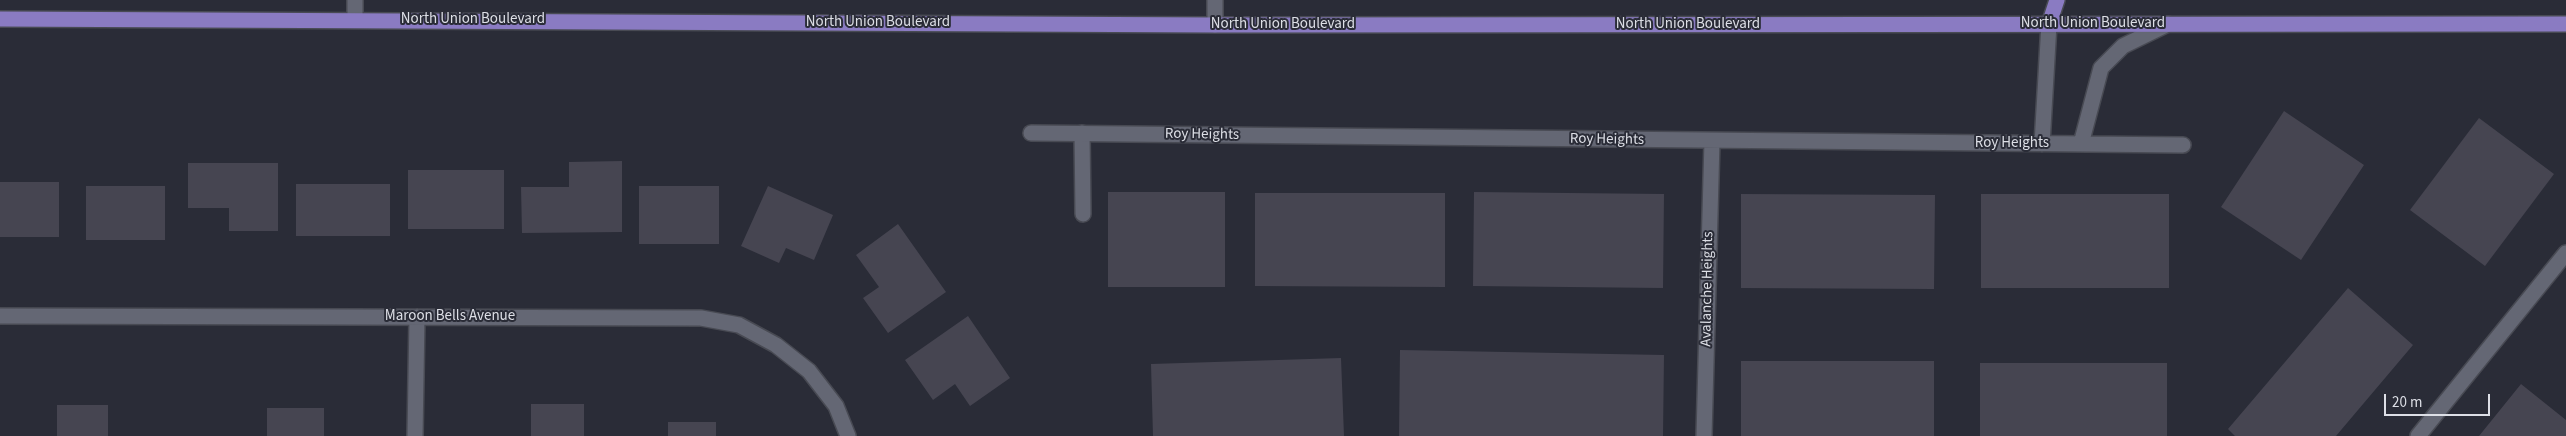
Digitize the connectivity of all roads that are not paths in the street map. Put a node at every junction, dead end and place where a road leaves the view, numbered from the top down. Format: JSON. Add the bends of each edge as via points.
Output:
{"nodes":[{"id":1,"x":354,"y":0,"type":"edge"},
{"id":2,"x":1214,"y":0,"type":"edge"},
{"id":3,"x":2057,"y":0,"type":"edge"},
{"id":4,"x":0,"y":19,"type":"edge"},
{"id":5,"x":355,"y":19,"type":"junction"},
{"id":6,"x":2049,"y":24,"type":"junction"},
{"id":7,"x":2168,"y":24,"type":"junction"},
{"id":8,"x":2566,"y":24,"type":"edge"},
{"id":9,"x":1214,"y":25,"type":"junction"},
{"id":10,"x":1030,"y":133,"type":"dead end"},
{"id":11,"x":1082,"y":133,"type":"junction"},
{"id":12,"x":1712,"y":141,"type":"junction"},
{"id":13,"x":2042,"y":144,"type":"junction"},
{"id":14,"x":2081,"y":144,"type":"junction"},
{"id":15,"x":2183,"y":145,"type":"dead end"},
{"id":16,"x":1083,"y":214,"type":"dead end"},
{"id":17,"x":2566,"y":253,"type":"edge"},
{"id":18,"x":0,"y":316,"type":"edge"},
{"id":19,"x":417,"y":317,"type":"junction"},
{"id":20,"x":416,"y":436,"type":"edge"},
{"id":21,"x":848,"y":436,"type":"edge"},
{"id":22,"x":1704,"y":436,"type":"edge"},
{"id":23,"x":2418,"y":436,"type":"edge"}],
"edges":[{"from":1,"to":5,"type":"street"},
{"from":2,"to":9,"type":"street"},
{"from":3,"to":6,"type":"main road"},
{"from":4,"to":5,"type":"main road","name":"North Union Boulevard"},
{"from":5,"to":9,"type":"main road","name":"North Union Boulevard"},
{"from":6,"to":7,"type":"main road","name":"North Union Boulevard"},
{"from":6,"to":9,"type":"main road","name":"North Union Boulevard"},
{"from":6,"to":13,"type":"street"},
{"from":7,"to":8,"type":"main road","name":"North Union Boulevard"},
{"from":7,"to":14,"type":"street","via":[[2123,46],[2101,68]]},
{"from":10,"to":11,"type":"street","name":"Roy Heights"},
{"from":11,"to":12,"type":"street","name":"Roy Heights"},
{"from":11,"to":16,"type":"street"},
{"from":12,"to":13,"type":"street","name":"Roy Heights"},
{"from":12,"to":22,"type":"street","name":"Avalanche Heights"},
{"from":13,"to":14,"type":"street","name":"Roy Heights"},
{"from":14,"to":15,"type":"street","name":"Roy Heights"},
{"from":17,"to":23,"type":"street"},
{"from":18,"to":19,"type":"street","name":"Maroon Bells Avenue"},
{"from":19,"to":20,"type":"street"},
{"from":19,"to":21,"type":"street","name":"Maroon Bells Avenue","via":[[701,318],[739,325],[776,345],[809,371],[836,406]]}]}
